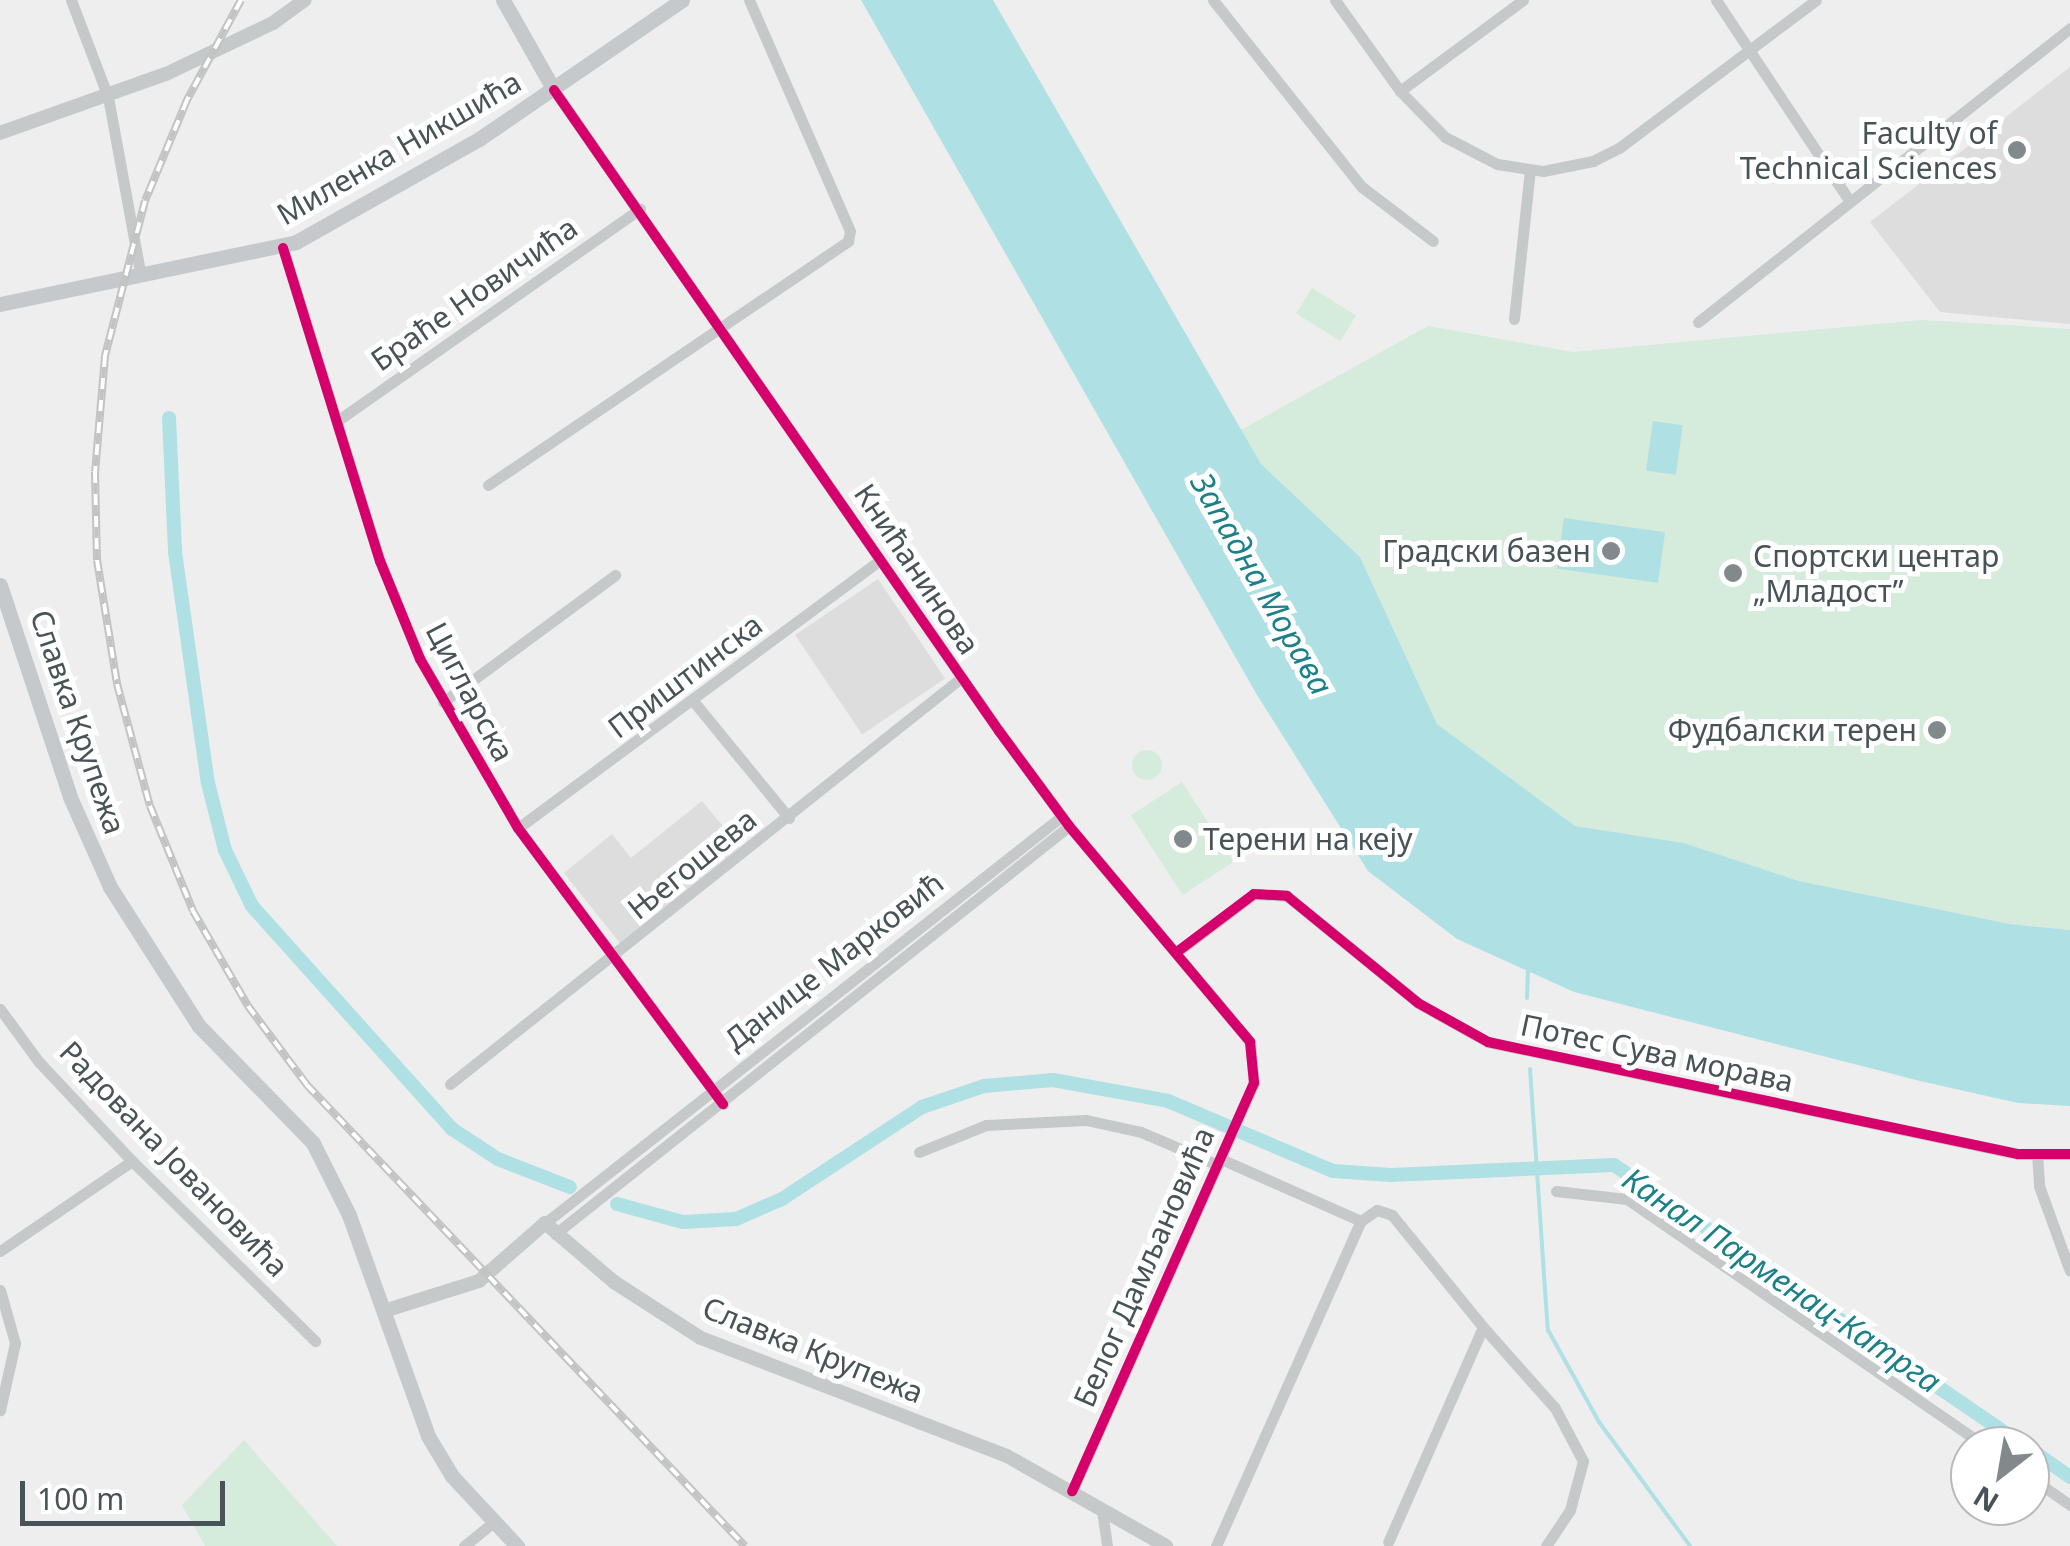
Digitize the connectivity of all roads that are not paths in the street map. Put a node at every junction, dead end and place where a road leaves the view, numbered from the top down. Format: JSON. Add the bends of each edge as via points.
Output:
{"nodes":[{"id":1,"x":71,"y":0,"type":"edge"},
{"id":2,"x":305,"y":0,"type":"edge"},
{"id":3,"x":504,"y":0,"type":"edge"},
{"id":4,"x":682,"y":0,"type":"edge"},
{"id":5,"x":749,"y":0,"type":"edge"},
{"id":6,"x":1213,"y":0,"type":"edge"},
{"id":7,"x":1335,"y":0,"type":"edge"},
{"id":8,"x":1524,"y":0,"type":"edge"},
{"id":9,"x":1716,"y":0,"type":"edge"},
{"id":10,"x":1816,"y":0,"type":"edge"},
{"id":11,"x":2070,"y":28,"type":"edge"},
{"id":12,"x":1752,"y":50,"type":"junction"},
{"id":13,"x":554,"y":90,"type":"junction"},
{"id":14,"x":1400,"y":91,"type":"junction"},
{"id":15,"x":108,"y":97,"type":"junction"},
{"id":16,"x":0,"y":133,"type":"edge"},
{"id":17,"x":1530,"y":170,"type":"junction"},
{"id":18,"x":1849,"y":200,"type":"junction"},
{"id":19,"x":640,"y":209,"type":"junction"},
{"id":20,"x":1433,"y":241,"type":"dead end"},
{"id":21,"x":282,"y":248,"type":"junction"},
{"id":22,"x":141,"y":276,"type":"junction"},
{"id":23,"x":0,"y":304,"type":"edge"},
{"id":24,"x":1514,"y":319,"type":"dead end"},
{"id":25,"x":1698,"y":322,"type":"dead end"},
{"id":26,"x":722,"y":326,"type":"junction"},
{"id":27,"x":337,"y":420,"type":"junction"},
{"id":28,"x":488,"y":485,"type":"dead end"},
{"id":29,"x":880,"y":560,"type":"junction"},
{"id":30,"x":616,"y":576,"type":"dead end"},
{"id":31,"x":0,"y":585,"type":"edge"},
{"id":32,"x":961,"y":678,"type":"junction"},
{"id":33,"x":443,"y":702,"type":"junction"},
{"id":34,"x":694,"y":702,"type":"junction"},
{"id":35,"x":789,"y":818,"type":"junction"},
{"id":36,"x":1065,"y":821,"type":"junction"},
{"id":37,"x":518,"y":828,"type":"junction"},
{"id":38,"x":1178,"y":952,"type":"junction"},
{"id":39,"x":612,"y":961,"type":"junction"},
{"id":40,"x":0,"y":1008,"type":"edge"},
{"id":41,"x":1256,"y":1061,"type":"joint"},
{"id":42,"x":450,"y":1084,"type":"dead end"},
{"id":43,"x":710,"y":1089,"type":"junction"},
{"id":44,"x":723,"y":1104,"type":"junction"},
{"id":45,"x":919,"y":1152,"type":"dead end"},
{"id":46,"x":2037,"y":1154,"type":"junction"},
{"id":47,"x":2070,"y":1154,"type":"edge"},
{"id":48,"x":132,"y":1161,"type":"junction"},
{"id":49,"x":1219,"y":1162,"type":"junction"},
{"id":50,"x":1556,"y":1191,"type":"dead end"},
{"id":51,"x":1361,"y":1221,"type":"junction"},
{"id":52,"x":550,"y":1228,"type":"junction"},
{"id":53,"x":0,"y":1251,"type":"edge"},
{"id":54,"x":2070,"y":1270,"type":"edge"},
{"id":55,"x":0,"y":1290,"type":"edge"},
{"id":56,"x":384,"y":1311,"type":"junction"},
{"id":57,"x":1479,"y":1322,"type":"junction"},
{"id":58,"x":316,"y":1342,"type":"dead end"},
{"id":59,"x":0,"y":1410,"type":"edge"},
{"id":60,"x":1956,"y":1426,"type":"edge"},
{"id":61,"x":1072,"y":1492,"type":"junction"},
{"id":62,"x":1102,"y":1510,"type":"junction"},
{"id":63,"x":494,"y":1522,"type":"junction"},
{"id":64,"x":1388,"y":1542,"type":"dead end"},
{"id":65,"x":1104,"y":1544,"type":"edge"},
{"id":66,"x":464,"y":1546,"type":"edge"},
{"id":67,"x":517,"y":1546,"type":"edge"},
{"id":68,"x":1166,"y":1546,"type":"edge"},
{"id":69,"x":1216,"y":1546,"type":"edge"},
{"id":70,"x":1546,"y":1546,"type":"edge"}],
"edges":[{"from":1,"to":15,"type":"street"},
{"from":2,"to":15,"type":"street","via":[[273,23]]},
{"from":3,"to":13,"type":"main road"},
{"from":4,"to":13,"type":"main road","name":"Миленка Никшића"},
{"from":5,"to":26,"type":"street","via":[[850,231],[841,248]]},
{"from":6,"to":20,"type":"street","via":[[1362,187]]},
{"from":7,"to":14,"type":"street"},
{"from":8,"to":14,"type":"street"},
{"from":9,"to":12,"type":"street"},
{"from":10,"to":12,"type":"street"},
{"from":11,"to":18,"type":"street"},
{"from":12,"to":17,"type":"street","via":[[1619,148],[1568,168]]},
{"from":12,"to":18,"type":"street"},
{"from":13,"to":19,"type":"street","name":"Книћанинова"},
{"from":13,"to":21,"type":"main road","name":"Миленка Никшића","via":[[396,188]]},
{"from":14,"to":17,"type":"street","via":[[1421,117],[1472,154]]},
{"from":15,"to":16,"type":"street"},
{"from":15,"to":22,"type":"street"},
{"from":17,"to":24,"type":"street"},
{"from":18,"to":25,"type":"street"},
{"from":19,"to":26,"type":"street","name":"Книћанинова"},
{"from":19,"to":27,"type":"street","name":"Браће Новичића"},
{"from":21,"to":22,"type":"main road","name":"Миленка Никшића"},
{"from":21,"to":27,"type":"street","name":"Цигларска"},
{"from":22,"to":23,"type":"main road","name":"Миленка Никшића"},
{"from":26,"to":28,"type":"street"},
{"from":26,"to":29,"type":"street","name":"Книћанинова"},
{"from":27,"to":33,"type":"street","name":"Цигларска","via":[[380,561]]},
{"from":29,"to":32,"type":"street","name":"Книћанинова"},
{"from":29,"to":34,"type":"street","name":"Приштинска"},
{"from":30,"to":33,"type":"street"},
{"from":31,"to":56,"type":"main road","name":"Славка Крупежа","via":[[70,797],[110,886],[199,1026],[308,1135],[339,1192]]},
{"from":32,"to":35,"type":"street","name":"Његошева"},
{"from":32,"to":36,"type":"street","name":"Книћанинова"},
{"from":33,"to":37,"type":"street","name":"Цигларска"},
{"from":34,"to":35,"type":"street"},
{"from":34,"to":37,"type":"street","name":"Приштинска"},
{"from":35,"to":39,"type":"street","name":"Његошева"},
{"from":36,"to":38,"type":"street","name":"Книћанинова"},
{"from":36,"to":43,"type":"street","name":"Данице Марковић"},
{"from":36,"to":44,"type":"street","name":"Данице Марковић"},
{"from":37,"to":39,"type":"street","name":"Цигларска"},
{"from":38,"to":41,"type":"street","name":"Книћанинова","via":[[1250,1042]]},
{"from":38,"to":46,"type":"street","name":"Потес Сува морава","via":[[1254,894],[1287,896],[1418,1003],[1488,1042]]},
{"from":39,"to":42,"type":"street","name":"Његошева"},
{"from":39,"to":43,"type":"street","name":"Цигларска"},
{"from":40,"to":48,"type":"street","name":"Радована Јовановића","via":[[39,1062]]},
{"from":41,"to":49,"type":"street","name":"Белог Дамљановића","via":[[1254,1084]]},
{"from":43,"to":44,"type":"street","name":"Цигларска"},
{"from":43,"to":52,"type":"street","name":"Данице Марковић"},
{"from":44,"to":52,"type":"street","name":"Данице Марковић"},
{"from":45,"to":49,"type":"street","name":"Белог Дамљановића","via":[[976,1128],[1086,1120],[1141,1132]]},
{"from":46,"to":47,"type":"street","name":"Потес Сува морава"},
{"from":46,"to":54,"type":"street","via":[[2039,1186]]},
{"from":48,"to":53,"type":"street"},
{"from":48,"to":58,"type":"street","name":"Радована Јовановића"},
{"from":49,"to":51,"type":"street"},
{"from":49,"to":61,"type":"street","name":"Белог Дамљановића"},
{"from":50,"to":60,"type":"street","via":[[1627,1199]]},
{"from":51,"to":57,"type":"street","via":[[1376,1210],[1392,1215]]},
{"from":51,"to":69,"type":"street"},
{"from":52,"to":56,"type":"street","via":[[479,1281]]},
{"from":52,"to":61,"type":"street","name":"Славка Крупежа","via":[[701,1338],[986,1448]]},
{"from":55,"to":59,"type":"street","via":[[15,1344]]},
{"from":56,"to":63,"type":"main road","via":[[435,1450]]},
{"from":57,"to":64,"type":"street"},
{"from":57,"to":70,"type":"street","via":[[1555,1408],[1583,1461],[1570,1510]]},
{"from":61,"to":62,"type":"street","name":"Славка Крупежа"},
{"from":62,"to":65,"type":"street"},
{"from":62,"to":68,"type":"street","name":"Славка Крупежа"},
{"from":63,"to":66,"type":"street"},
{"from":63,"to":67,"type":"main road"}]}
